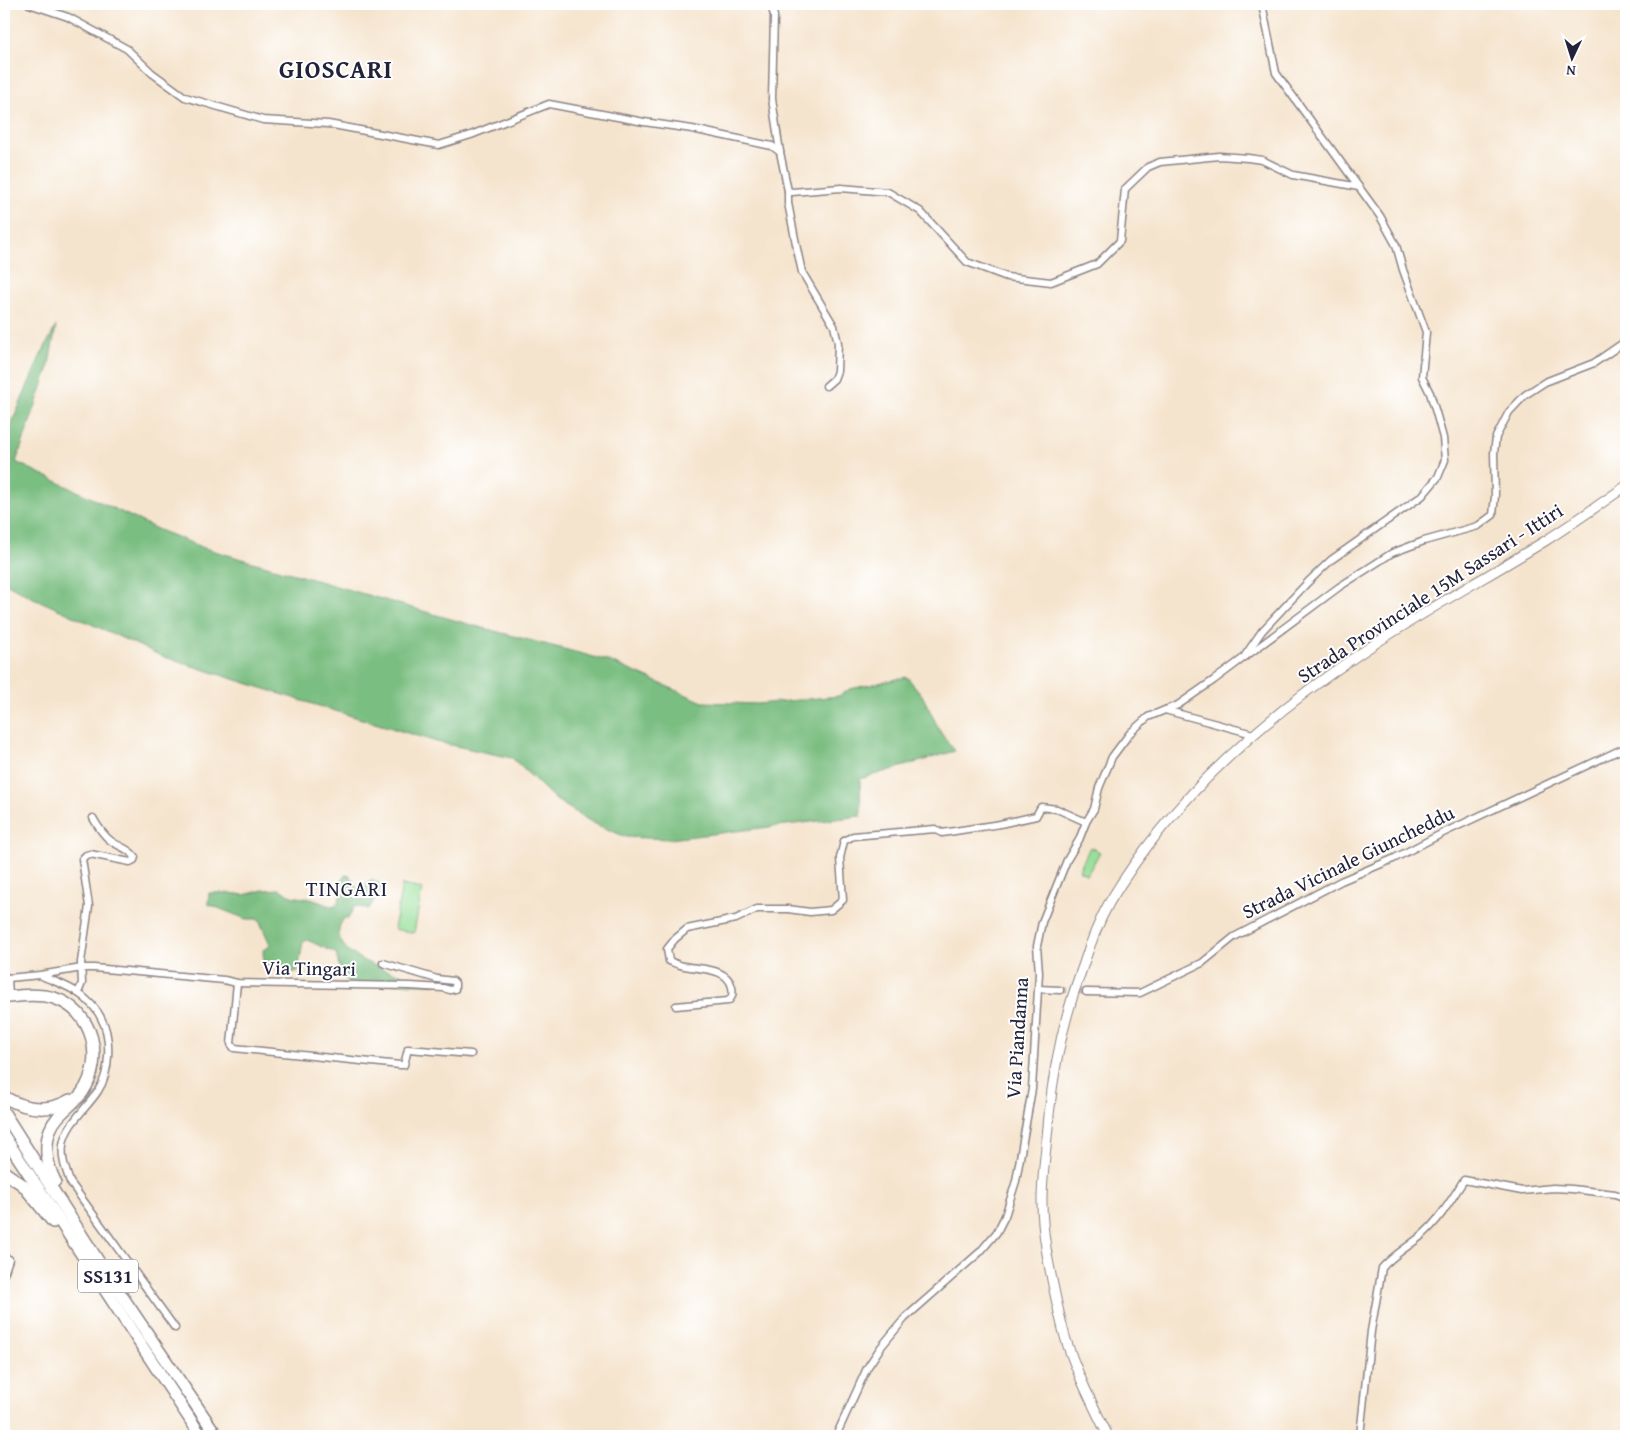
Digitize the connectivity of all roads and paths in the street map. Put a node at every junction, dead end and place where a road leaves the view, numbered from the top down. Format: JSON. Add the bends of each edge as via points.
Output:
{"nodes":[{"id":1,"x":29,"y":4,"type":"edge"},
{"id":2,"x":772,"y":4,"type":"edge"},
{"id":3,"x":1262,"y":4,"type":"edge"},
{"id":4,"x":780,"y":152,"type":"junction"},
{"id":5,"x":1359,"y":187,"type":"junction"},
{"id":6,"x":788,"y":191,"type":"junction"},
{"id":7,"x":1626,"y":341,"type":"edge"},
{"id":8,"x":826,"y":386,"type":"dead end"},
{"id":9,"x":1626,"y":486,"type":"edge"},
{"id":10,"x":1244,"y":657,"type":"junction"},
{"id":11,"x":1165,"y":710,"type":"junction"},
{"id":12,"x":1253,"y":734,"type":"junction"},
{"id":13,"x":1626,"y":750,"type":"edge"},
{"id":14,"x":93,"y":818,"type":"dead end"},
{"id":15,"x":1086,"y":822,"type":"junction"},
{"id":16,"x":383,"y":963,"type":"dead end"},
{"id":17,"x":82,"y":968,"type":"junction"},
{"id":18,"x":40,"y":975,"type":"junction"},
{"id":19,"x":6,"y":977,"type":"edge"},
{"id":20,"x":237,"y":983,"type":"junction"},
{"id":21,"x":1038,"y":989,"type":"junction"},
{"id":22,"x":1060,"y":990,"type":"tunnel mouth"},
{"id":23,"x":1086,"y":992,"type":"tunnel mouth"},
{"id":24,"x":78,"y":993,"type":"junction"},
{"id":25,"x":6,"y":998,"type":"edge"},
{"id":26,"x":676,"y":1006,"type":"dead end"},
{"id":27,"x":471,"y":1054,"type":"dead end"},
{"id":28,"x":82,"y":1092,"type":"junction"},
{"id":29,"x":4,"y":1097,"type":"edge"},
{"id":30,"x":4,"y":1112,"type":"edge"},
{"id":31,"x":4,"y":1136,"type":"edge"},
{"id":32,"x":4,"y":1172,"type":"edge"},
{"id":33,"x":1626,"y":1198,"type":"edge"},
{"id":34,"x":9,"y":1260,"type":"dead end"},
{"id":35,"x":100,"y":1264,"type":"junction"},
{"id":36,"x":4,"y":1274,"type":"edge"},
{"id":37,"x":103,"y":1288,"type":"junction"},
{"id":38,"x":175,"y":1328,"type":"dead end"},
{"id":39,"x":201,"y":1436,"type":"edge"},
{"id":40,"x":217,"y":1436,"type":"edge"},
{"id":41,"x":836,"y":1436,"type":"edge"},
{"id":42,"x":1108,"y":1436,"type":"edge"},
{"id":43,"x":1360,"y":1436,"type":"edge"}],
"edges":[{"from":1,"to":4,"type":"street","via":[[68,16],[127,49],[152,73],[185,96],[263,120],[328,124],[439,146],[549,104],[692,128],[772,146]]},
{"from":2,"to":4,"type":"street","via":[[772,99]]},
{"from":3,"to":5,"type":"street","via":[[1276,73]]},
{"from":4,"to":6,"type":"street"},
{"from":5,"to":6,"type":"street","via":[[1293,174],[1262,160],[1248,158],[1219,156],[1160,162],[1148,167],[1125,189],[1120,241],[1097,264],[1052,282],[1007,277],[967,262],[920,211],[888,192],[842,188]]},
{"from":5,"to":10,"type":"street","via":[[1396,245],[1426,332],[1422,377],[1439,423],[1445,460],[1438,477],[1422,496],[1331,560],[1262,631]]},
{"from":6,"to":8,"type":"street","via":[[802,272],[834,326],[838,343],[837,371]]},
{"from":7,"to":10,"type":"street","name":"Via Piandanna","via":[[1594,363],[1545,382],[1525,395],[1510,412],[1496,437],[1493,515],[1478,526],[1392,553],[1339,587]]},
{"from":9,"to":12,"type":"main road","name":"Strada Provinciale 15M Sassari - Ittiri","via":[[1546,540],[1357,655]]},
{"from":10,"to":11,"type":"street","name":"Via Piandanna","via":[[1178,705]]},
{"from":11,"to":12,"type":"street"},
{"from":11,"to":15,"type":"street","name":"Via Piandanna","via":[[1148,717],[1130,733],[1112,757],[1094,809]]},
{"from":12,"to":42,"type":"main road","name":"Strada Provinciale 15M Sassari - Ittiri","via":[[1177,810],[1108,905],[1074,989],[1054,1070],[1042,1200],[1044,1236],[1066,1339]]},
{"from":13,"to":23,"type":"street","name":"Strada Vicinale Giuncheddu","via":[[1586,765],[1341,882],[1234,937],[1202,963],[1140,993]]},
{"from":14,"to":17,"type":"street","via":[[111,841],[131,851],[134,860],[130,862],[90,854],[82,859],[88,906]]},
{"from":15,"to":21,"type":"street","name":"Via Piandanna","via":[[1042,922],[1037,946]]},
{"from":15,"to":26,"type":"street","via":[[1057,809],[1040,807],[1036,816],[942,833],[935,829],[853,836],[844,841],[840,858],[843,900],[831,910],[757,909],[736,920],[687,929],[675,939],[667,949],[669,961],[719,973],[731,983],[733,993],[728,1002]]},
{"from":16,"to":20,"type":"street","name":"Via Tingari","via":[[453,981],[455,989]]},
{"from":17,"to":18,"type":"street","name":"Via Tingari"},
{"from":17,"to":20,"type":"street","name":"Via Tingari"},
{"from":17,"to":24,"type":"street"},
{"from":18,"to":19,"type":"street","name":"Via Tingari"},
{"from":18,"to":24,"type":"street"},
{"from":19,"to":25,"type":"street","name":"Via Tingari"},
{"from":20,"to":27,"type":"street","via":[[231,1044],[234,1048],[400,1065],[404,1065],[408,1049]]},
{"from":21,"to":22,"type":"street"},
{"from":21,"to":41,"type":"street","name":"Via Piandanna","via":[[1032,1088],[1016,1181],[1005,1216],[997,1232],[980,1252],[905,1318],[881,1347],[867,1368]]},
{"from":24,"to":38,"type":"street","via":[[102,1019],[108,1062],[98,1091],[75,1118],[63,1143],[63,1162],[70,1182]]},
{"from":25,"to":28,"type":"highway","via":[[24,995],[54,998],[78,1012],[90,1031],[95,1055]]},
{"from":28,"to":29,"type":"highway","via":[[59,1106],[39,1108],[17,1104]]},
{"from":28,"to":35,"type":"highway","via":[[56,1118],[49,1130],[47,1162]]},
{"from":30,"to":35,"type":"highway","number":"SS131"},
{"from":31,"to":37,"type":"highway","number":"SS131"},
{"from":32,"to":37,"type":"highway","via":[[23,1185]]},
{"from":33,"to":43,"type":"street","via":[[1572,1189],[1522,1191],[1464,1180],[1432,1225],[1382,1268],[1371,1330]]},
{"from":34,"to":36,"type":"street"},
{"from":35,"to":40,"type":"highway","number":"SS131"},
{"from":37,"to":39,"type":"highway","number":"SS131"}]}
